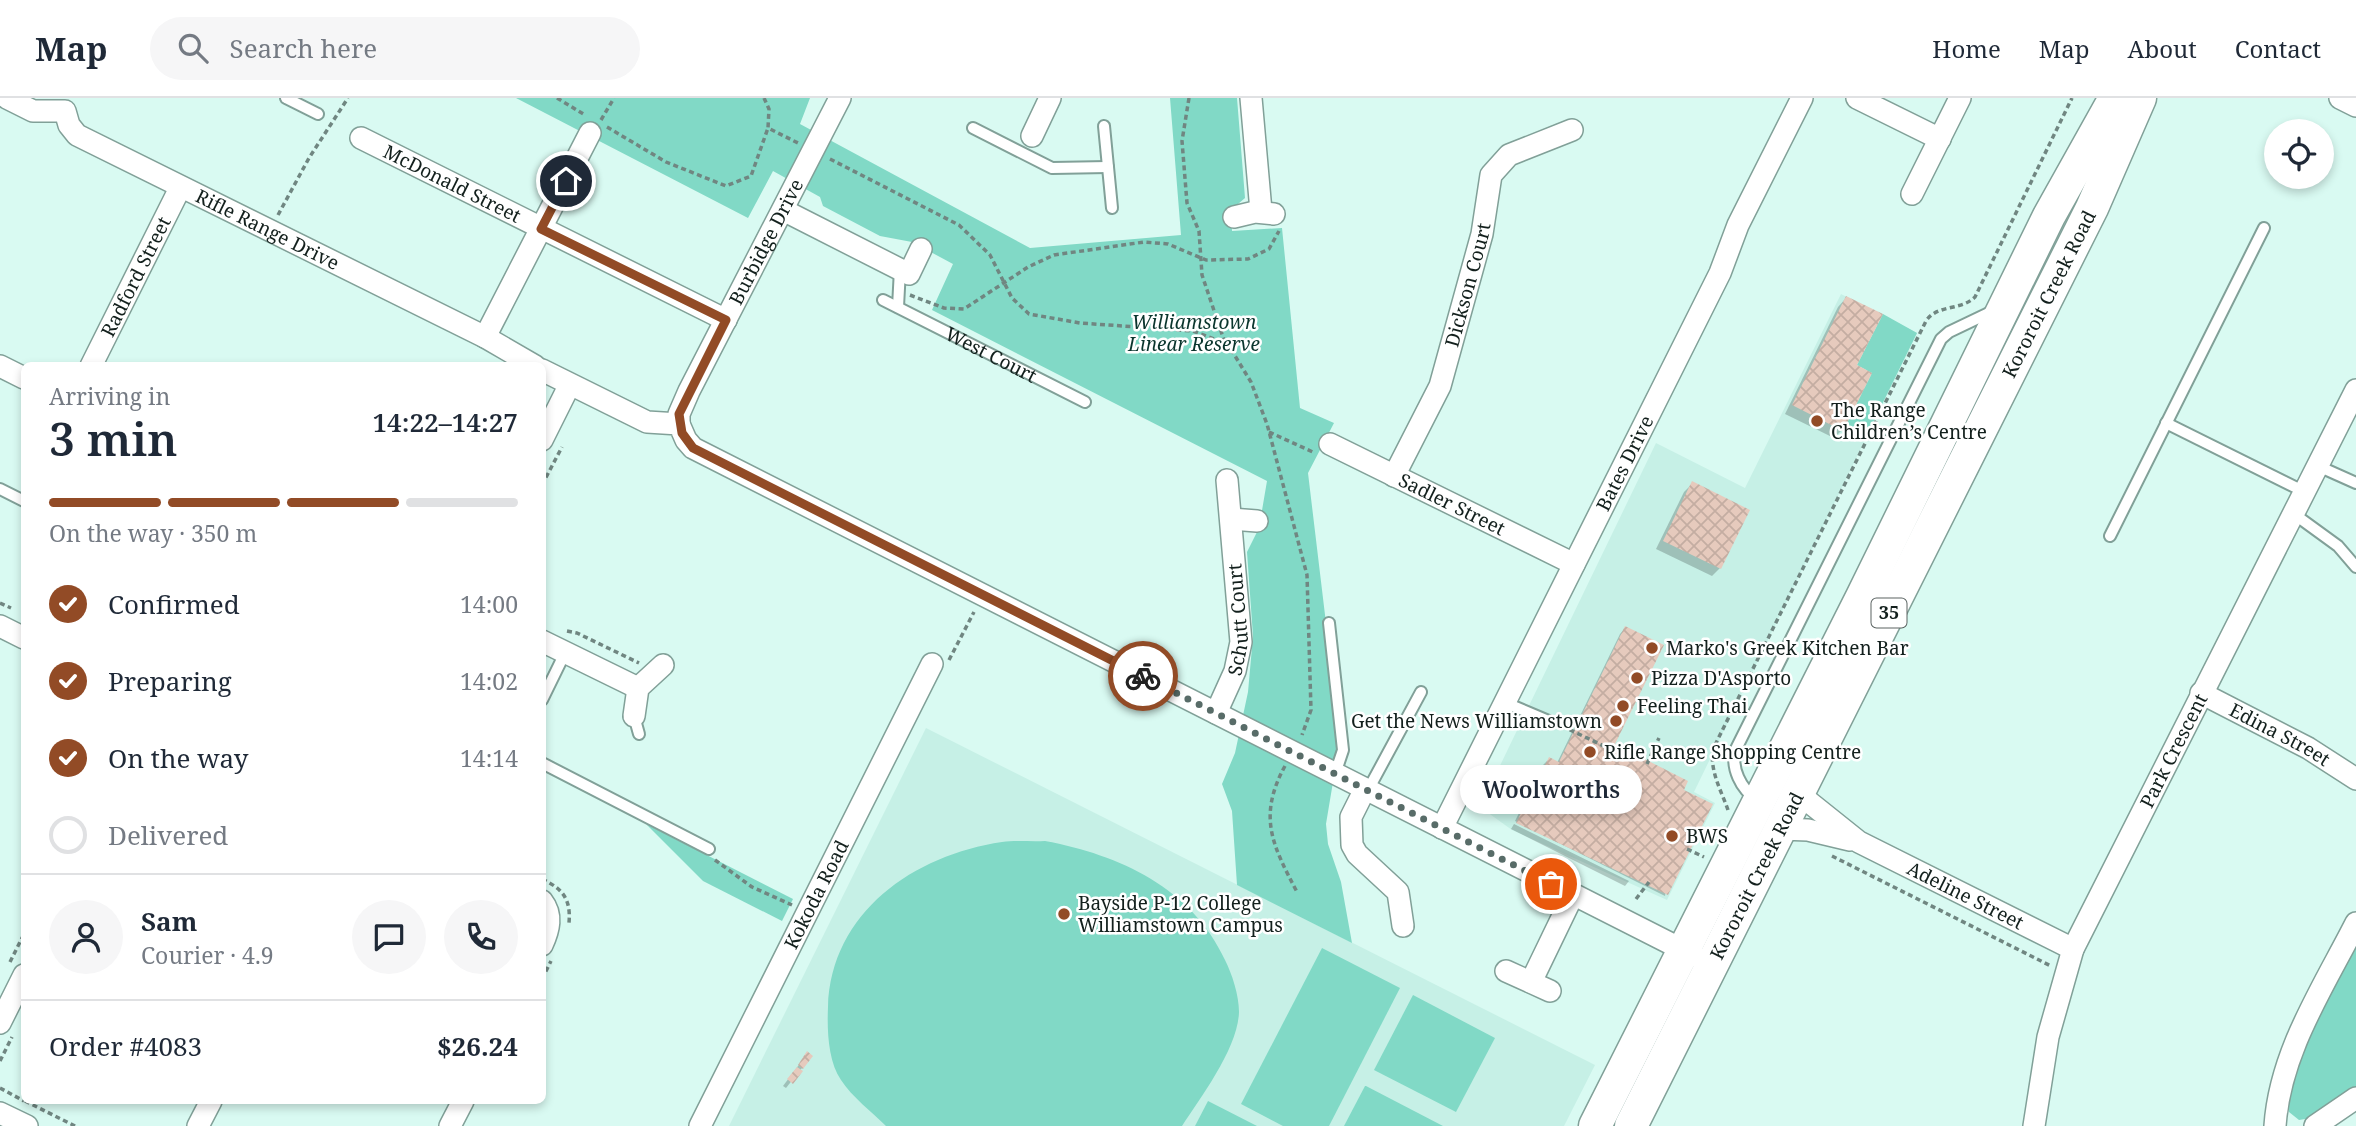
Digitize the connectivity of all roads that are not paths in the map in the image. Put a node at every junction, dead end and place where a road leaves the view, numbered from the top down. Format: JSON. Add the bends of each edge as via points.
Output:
{"nodes":[{"id":1,"x":7,"y":98,"type":"edge"},
{"id":2,"x":286,"y":98,"type":"edge"},
{"id":3,"x":841,"y":98,"type":"edge"},
{"id":4,"x":1050,"y":98,"type":"edge"},
{"id":5,"x":1251,"y":98,"type":"edge"},
{"id":6,"x":1802,"y":98,"type":"edge"},
{"id":7,"x":1857,"y":98,"type":"edge"},
{"id":8,"x":1960,"y":98,"type":"edge"},
{"id":9,"x":2115,"y":98,"type":"edge"},
{"id":10,"x":2140,"y":98,"type":"edge"},
{"id":11,"x":2340,"y":98,"type":"edge"},
{"id":12,"x":67,"y":105,"type":"edge"},
{"id":13,"x":2356,"y":106,"type":"edge"},
{"id":14,"x":318,"y":114,"type":"dead end"},
{"id":15,"x":588,"y":125,"type":"road end"},
{"id":16,"x":1104,"y":126,"type":"dead end"},
{"id":17,"x":973,"y":128,"type":"dead end"},
{"id":18,"x":1572,"y":130,"type":"dead end"},
{"id":19,"x":361,"y":138,"type":"dead end"},
{"id":20,"x":1940,"y":139,"type":"junction"},
{"id":21,"x":1028,"y":143,"type":"junction"},
{"id":22,"x":1108,"y":167,"type":"junction"},
{"id":23,"x":180,"y":188,"type":"junction"},
{"id":24,"x":1912,"y":194,"type":"dead end"},
{"id":25,"x":1112,"y":208,"type":"dead end"},
{"id":26,"x":783,"y":210,"type":"junction"},
{"id":27,"x":1234,"y":217,"type":"dead end"},
{"id":28,"x":2264,"y":228,"type":"dead end"},
{"id":29,"x":541,"y":229,"type":"junction"},
{"id":30,"x":921,"y":249,"type":"dead end"},
{"id":31,"x":900,"y":279,"type":"junction"},
{"id":32,"x":883,"y":300,"type":"dead end"},
{"id":33,"x":2006,"y":305,"type":"junction"},
{"id":34,"x":898,"y":307,"type":"junction"},
{"id":35,"x":726,"y":320,"type":"junction"},
{"id":36,"x":485,"y":337,"type":"junction"},
{"id":37,"x":93,"y":362,"type":"edge"},
{"id":38,"x":528,"y":362,"type":"edge"},
{"id":39,"x":0,"y":366,"type":"edge"},
{"id":40,"x":546,"y":372,"type":"edge"},
{"id":41,"x":21,"y":376,"type":"edge"},
{"id":42,"x":569,"y":386,"type":"junction"},
{"id":43,"x":2356,"y":390,"type":"edge"},
{"id":44,"x":1085,"y":402,"type":"dead end"},
{"id":45,"x":2166,"y":423,"type":"junction"},
{"id":46,"x":679,"y":424,"type":"junction"},
{"id":47,"x":546,"y":432,"type":"edge"},
{"id":48,"x":1326,"y":450,"type":"road end"},
{"id":49,"x":2318,"y":466,"type":"junction"},
{"id":50,"x":1394,"y":476,"type":"junction"},
{"id":51,"x":1227,"y":480,"type":"dead end"},
{"id":52,"x":2356,"y":483,"type":"edge"},
{"id":53,"x":0,"y":489,"type":"edge"},
{"id":54,"x":2305,"y":492,"type":"junction"},
{"id":55,"x":21,"y":500,"type":"edge"},
{"id":56,"x":2294,"y":514,"type":"junction"},
{"id":57,"x":1231,"y":519,"type":"junction"},
{"id":58,"x":1257,"y":521,"type":"dead end"},
{"id":59,"x":2110,"y":536,"type":"dead end"},
{"id":60,"x":1574,"y":564,"type":"junction"},
{"id":61,"x":2356,"y":567,"type":"edge"},
{"id":62,"x":1329,"y":623,"type":"dead end"},
{"id":63,"x":0,"y":626,"type":"edge"},
{"id":64,"x":21,"y":636,"type":"edge"},
{"id":65,"x":546,"y":643,"type":"edge"},
{"id":66,"x":565,"y":653,"type":"junction"},
{"id":67,"x":932,"y":664,"type":"dead end"},
{"id":68,"x":667,"y":665,"type":"road end"},
{"id":69,"x":638,"y":688,"type":"junction"},
{"id":70,"x":546,"y":692,"type":"edge"},
{"id":71,"x":1421,"y":692,"type":"dead end"},
{"id":72,"x":2201,"y":694,"type":"junction"},
{"id":73,"x":1506,"y":703,"type":"junction"},
{"id":74,"x":1216,"y":713,"type":"junction"},
{"id":75,"x":1551,"y":722,"type":"dead end"},
{"id":76,"x":636,"y":725,"type":"dead end"},
{"id":77,"x":546,"y":766,"type":"edge"},
{"id":78,"x":1335,"y":774,"type":"junction"},
{"id":79,"x":2356,"y":779,"type":"edge"},
{"id":80,"x":1802,"y":788,"type":"junction"},
{"id":81,"x":1366,"y":790,"type":"junction"},
{"id":82,"x":1759,"y":800,"type":"junction"},
{"id":83,"x":1442,"y":828,"type":"junction"},
{"id":84,"x":1781,"y":829,"type":"junction"},
{"id":85,"x":1859,"y":842,"type":"junction"},
{"id":86,"x":709,"y":849,"type":"road end"},
{"id":87,"x":1573,"y":895,"type":"junction"},
{"id":88,"x":546,"y":910,"type":"edge"},
{"id":89,"x":2356,"y":923,"type":"edge"},
{"id":90,"x":1403,"y":926,"type":"dead end"},
{"id":91,"x":546,"y":936,"type":"edge"},
{"id":92,"x":1684,"y":950,"type":"junction"},
{"id":93,"x":2073,"y":950,"type":"junction"},
{"id":94,"x":1713,"y":964,"type":"junction"},
{"id":95,"x":1506,"y":971,"type":"dead end"},
{"id":96,"x":15,"y":972,"type":"edge"},
{"id":97,"x":0,"y":1023,"type":"edge"},
{"id":98,"x":2356,"y":1098,"type":"edge"},
{"id":99,"x":209,"y":1104,"type":"edge"},
{"id":100,"x":461,"y":1104,"type":"edge"},
{"id":101,"x":0,"y":1113,"type":"edge"},
{"id":102,"x":27,"y":1126,"type":"edge"},
{"id":103,"x":198,"y":1126,"type":"edge"},
{"id":104,"x":450,"y":1126,"type":"edge"},
{"id":105,"x":700,"y":1126,"type":"edge"},
{"id":106,"x":1595,"y":1126,"type":"edge"},
{"id":107,"x":1631,"y":1126,"type":"edge"},
{"id":108,"x":2034,"y":1126,"type":"edge"},
{"id":109,"x":2275,"y":1126,"type":"edge"},
{"id":110,"x":2315,"y":1126,"type":"edge"}],
"edges":[{"from":1,"to":12,"type":"street","name":"Rifle Range Drive","via":[[33,111]]},
{"from":2,"to":14,"type":"lane"},
{"from":3,"to":26,"type":"street","name":"Burbidge Drive"},
{"from":4,"to":21,"type":"street"},
{"from":5,"to":27,"type":"street","via":[[1267,213]]},
{"from":6,"to":60,"type":"street","name":"Bates Drive"},
{"from":7,"to":20,"type":"street"},
{"from":8,"to":20,"type":"street"},
{"from":9,"to":33,"type":"main road","name":"Kororoit Creek Road","number":"35","via":[[2060,194]]},
{"from":10,"to":80,"type":"main road","name":"Kororoit Creek Road","number":"35","via":[[2102,187]]},
{"from":11,"to":13,"type":"street"},
{"from":12,"to":23,"type":"street","name":"Rifle Range Drive","via":[[69,125],[77,135]]},
{"from":15,"to":29,"type":"street"},
{"from":16,"to":22,"type":"lane"},
{"from":17,"to":21,"type":"lane"},
{"from":18,"to":50,"type":"street","name":"Dickson Court","via":[[1509,155],[1491,175],[1482,234],[1440,386]]},
{"from":19,"to":29,"type":"street","name":"McDonald Street"},
{"from":20,"to":24,"type":"street"},
{"from":21,"to":22,"type":"lane","via":[[1056,169]]},
{"from":22,"to":25,"type":"lane"},
{"from":23,"to":36,"type":"street","name":"Rifle Range Drive"},
{"from":23,"to":37,"type":"street","name":"Radford Street"},
{"from":26,"to":31,"type":"street"},
{"from":26,"to":35,"type":"street","name":"Burbidge Drive"},
{"from":28,"to":45,"type":"lane"},
{"from":29,"to":35,"type":"street","name":"McDonald Street"},
{"from":29,"to":36,"type":"street"},
{"from":30,"to":31,"type":"street","via":[[909,274]]},
{"from":31,"to":34,"type":"lane"},
{"from":32,"to":34,"type":"lane","name":"West Court"},
{"from":33,"to":82,"type":"main road","name":"Kororoit Creek Road","number":"35"},
{"from":33,"to":82,"type":"lane","name":"Kororoit Creek Road","via":[[1941,339],[1769,682],[1733,760],[1746,792]]},
{"from":34,"to":44,"type":"lane","name":"West Court"},
{"from":35,"to":46,"type":"street","name":"Burbidge Drive","via":[[689,391]]},
{"from":36,"to":38,"type":"street","name":"Rifle Range Drive"},
{"from":39,"to":41,"type":"street"},
{"from":40,"to":42,"type":"street"},
{"from":42,"to":46,"type":"street","via":[[647,422]]},
{"from":42,"to":47,"type":"street"},
{"from":43,"to":49,"type":"street","name":"Park Crescent"},
{"from":45,"to":54,"type":"lane"},
{"from":45,"to":59,"type":"lane"},
{"from":46,"to":74,"type":"street","via":[[693,448]]},
{"from":48,"to":50,"type":"street","name":"Sadler Street"},
{"from":49,"to":52,"type":"lane"},
{"from":49,"to":54,"type":"street","name":"Park Crescent"},
{"from":50,"to":60,"type":"street","name":"Sadler Street"},
{"from":51,"to":57,"type":"street","name":"Schutt Court"},
{"from":53,"to":55,"type":"lane"},
{"from":54,"to":56,"type":"street","name":"Park Crescent"},
{"from":56,"to":61,"type":"lane","via":[[2343,551]]},
{"from":56,"to":72,"type":"street","name":"Park Crescent"},
{"from":57,"to":58,"type":"street"},
{"from":57,"to":74,"type":"street","name":"Schutt Court","via":[[1241,642],[1233,677]]},
{"from":60,"to":73,"type":"street","name":"Bates Drive"},
{"from":62,"to":78,"type":"lane","via":[[1343,750]]},
{"from":63,"to":64,"type":"street"},
{"from":65,"to":66,"type":"street"},
{"from":66,"to":69,"type":"street"},
{"from":66,"to":70,"type":"lane"},
{"from":67,"to":105,"type":"street","name":"Kokoda Road"},
{"from":68,"to":69,"type":"street"},
{"from":69,"to":76,"type":"street"},
{"from":71,"to":81,"type":"lane"},
{"from":72,"to":79,"type":"street","name":"Edina Street","via":[[2308,748]]},
{"from":72,"to":93,"type":"street","name":"Park Crescent"},
{"from":73,"to":75,"type":"lane"},
{"from":73,"to":83,"type":"street","name":"Bates Drive"},
{"from":74,"to":78,"type":"street"},
{"from":77,"to":86,"type":"lane"},
{"from":78,"to":81,"type":"street"},
{"from":80,"to":82,"type":"main road"},
{"from":80,"to":84,"type":"main road","name":"Kororoit Creek Road","number":"35"},
{"from":80,"to":85,"type":"street","name":"Adeline Street"},
{"from":81,"to":83,"type":"street"},
{"from":81,"to":90,"type":"street","via":[[1351,817],[1352,845],[1410,899]]},
{"from":82,"to":92,"type":"main road","name":"Kororoit Creek Road","number":"35"},
{"from":83,"to":87,"type":"street"},
{"from":84,"to":85,"type":"street","name":"Adeline Street"},
{"from":84,"to":94,"type":"main road","name":"Kororoit Creek Road","number":"35"},
{"from":85,"to":93,"type":"street","name":"Adeline Street"},
{"from":87,"to":92,"type":"street"},
{"from":87,"to":95,"type":"street","via":[[1540,986]]},
{"from":88,"to":91,"type":"street"},
{"from":89,"to":109,"type":"street","via":[[2293,1046],[2279,1084]]},
{"from":92,"to":94,"type":"street"},
{"from":92,"to":106,"type":"main road","name":"Kororoit Creek Road","number":"35"},
{"from":93,"to":108,"type":"street","name":"Park Crescent","via":[[2048,1037]]},
{"from":94,"to":107,"type":"main road","name":"Kororoit Creek Road","number":"35"},
{"from":96,"to":97,"type":"street"},
{"from":98,"to":110,"type":"street"},
{"from":99,"to":103,"type":"street"},
{"from":100,"to":104,"type":"street"},
{"from":101,"to":102,"type":"street"}]}
